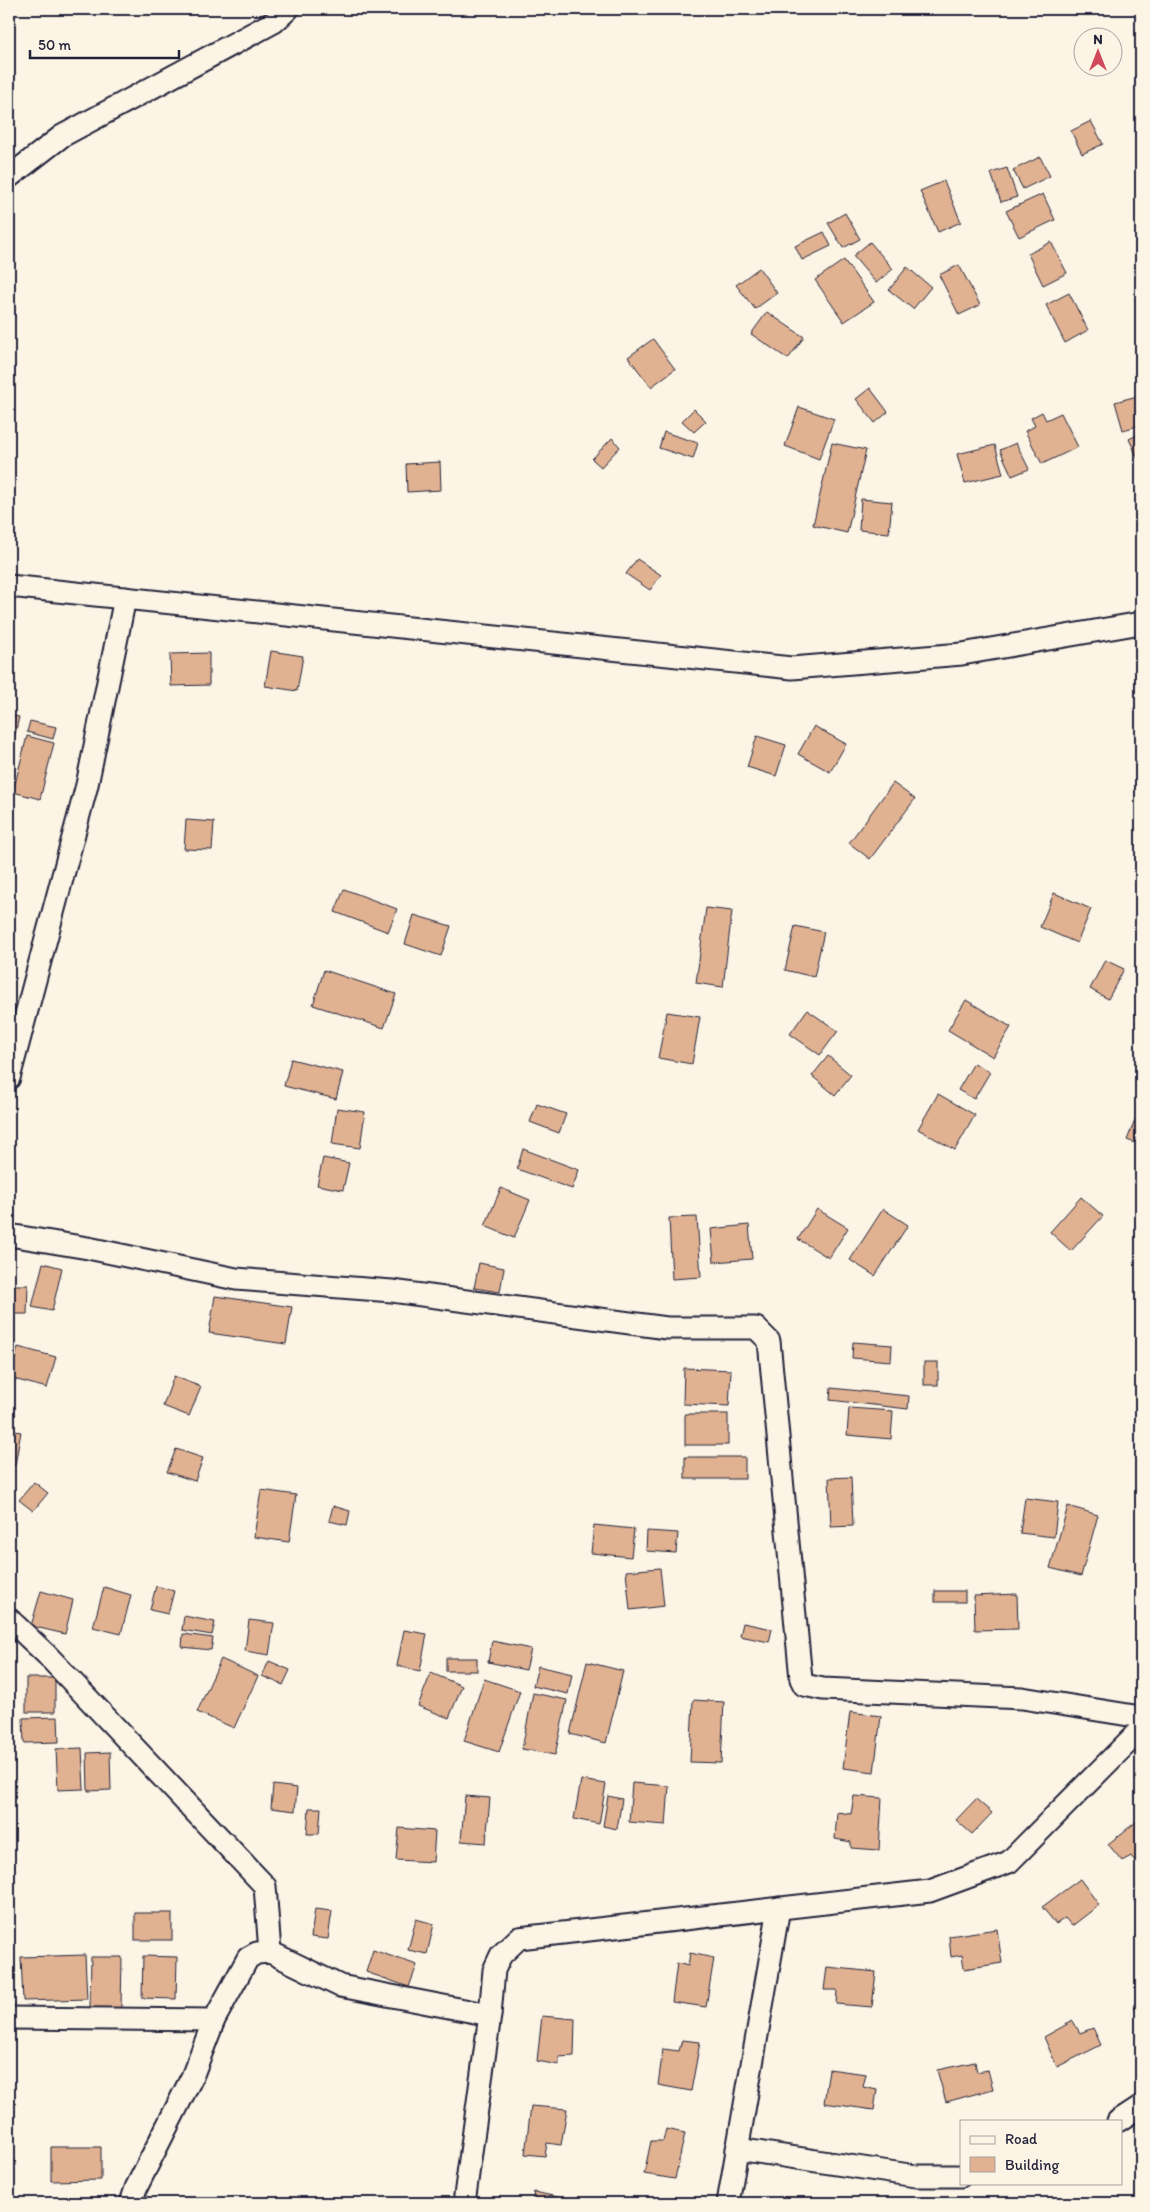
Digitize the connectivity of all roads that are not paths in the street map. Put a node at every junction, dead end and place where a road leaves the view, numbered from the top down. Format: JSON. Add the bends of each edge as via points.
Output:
{"nodes":[{"id":1,"x":288,"y":9,"type":"edge"},
{"id":2,"x":9,"y":177,"type":"edge"},
{"id":3,"x":9,"y":586,"type":"edge"},
{"id":4,"x":124,"y":598,"type":"junction"},
{"id":5,"x":1141,"y":623,"type":"edge"},
{"id":6,"x":9,"y":1078,"type":"edge"},
{"id":7,"x":9,"y":1235,"type":"edge"},
{"id":8,"x":9,"y":1619,"type":"edge"},
{"id":9,"x":1141,"y":1717,"type":"edge"},
{"id":10,"x":1141,"y":1729,"type":"edge"},
{"id":11,"x":779,"y":1908,"type":"junction"},
{"id":12,"x":270,"y":1952,"type":"junction"},
{"id":13,"x":490,"y":2015,"type":"junction"},
{"id":14,"x":9,"y":2018,"type":"edge"},
{"id":15,"x":214,"y":2020,"type":"junction"},
{"id":16,"x":1141,"y":2106,"type":"edge"},
{"id":17,"x":1120,"y":2120,"type":"edge"},
{"id":18,"x":737,"y":2149,"type":"junction"},
{"id":19,"x":960,"y":2176,"type":"edge"},
{"id":20,"x":131,"y":2203,"type":"edge"},
{"id":21,"x":464,"y":2203,"type":"edge"},
{"id":22,"x":728,"y":2203,"type":"edge"}],
"edges":[{"from":1,"to":2,"type":"street","via":[[274,22],[62,136]]},
{"from":3,"to":4,"type":"street"},
{"from":4,"to":5,"type":"street","via":[[792,668],[962,654]]},
{"from":4,"to":6,"type":"street","via":[[87,784]]},
{"from":7,"to":9,"type":"street","via":[[236,1279],[392,1291],[667,1328],[756,1328],[769,1341],[804,1685],[823,1689],[1022,1698]]},
{"from":8,"to":12,"type":"street","via":[[265,1886]]},
{"from":10,"to":11,"type":"street","via":[[1009,1862],[930,1890]]},
{"from":11,"to":13,"type":"street","via":[[519,1938],[500,1956],[494,1970]]},
{"from":11,"to":18,"type":"street"},
{"from":12,"to":13,"type":"street","via":[[340,1986]]},
{"from":12,"to":15,"type":"street","via":[[248,1958]]},
{"from":13,"to":21,"type":"street"},
{"from":14,"to":15,"type":"street"},
{"from":15,"to":20,"type":"street","via":[[192,2077]]},
{"from":16,"to":17,"type":"street"},
{"from":18,"to":19,"type":"street","via":[[916,2176]]},
{"from":18,"to":22,"type":"street"}]}
